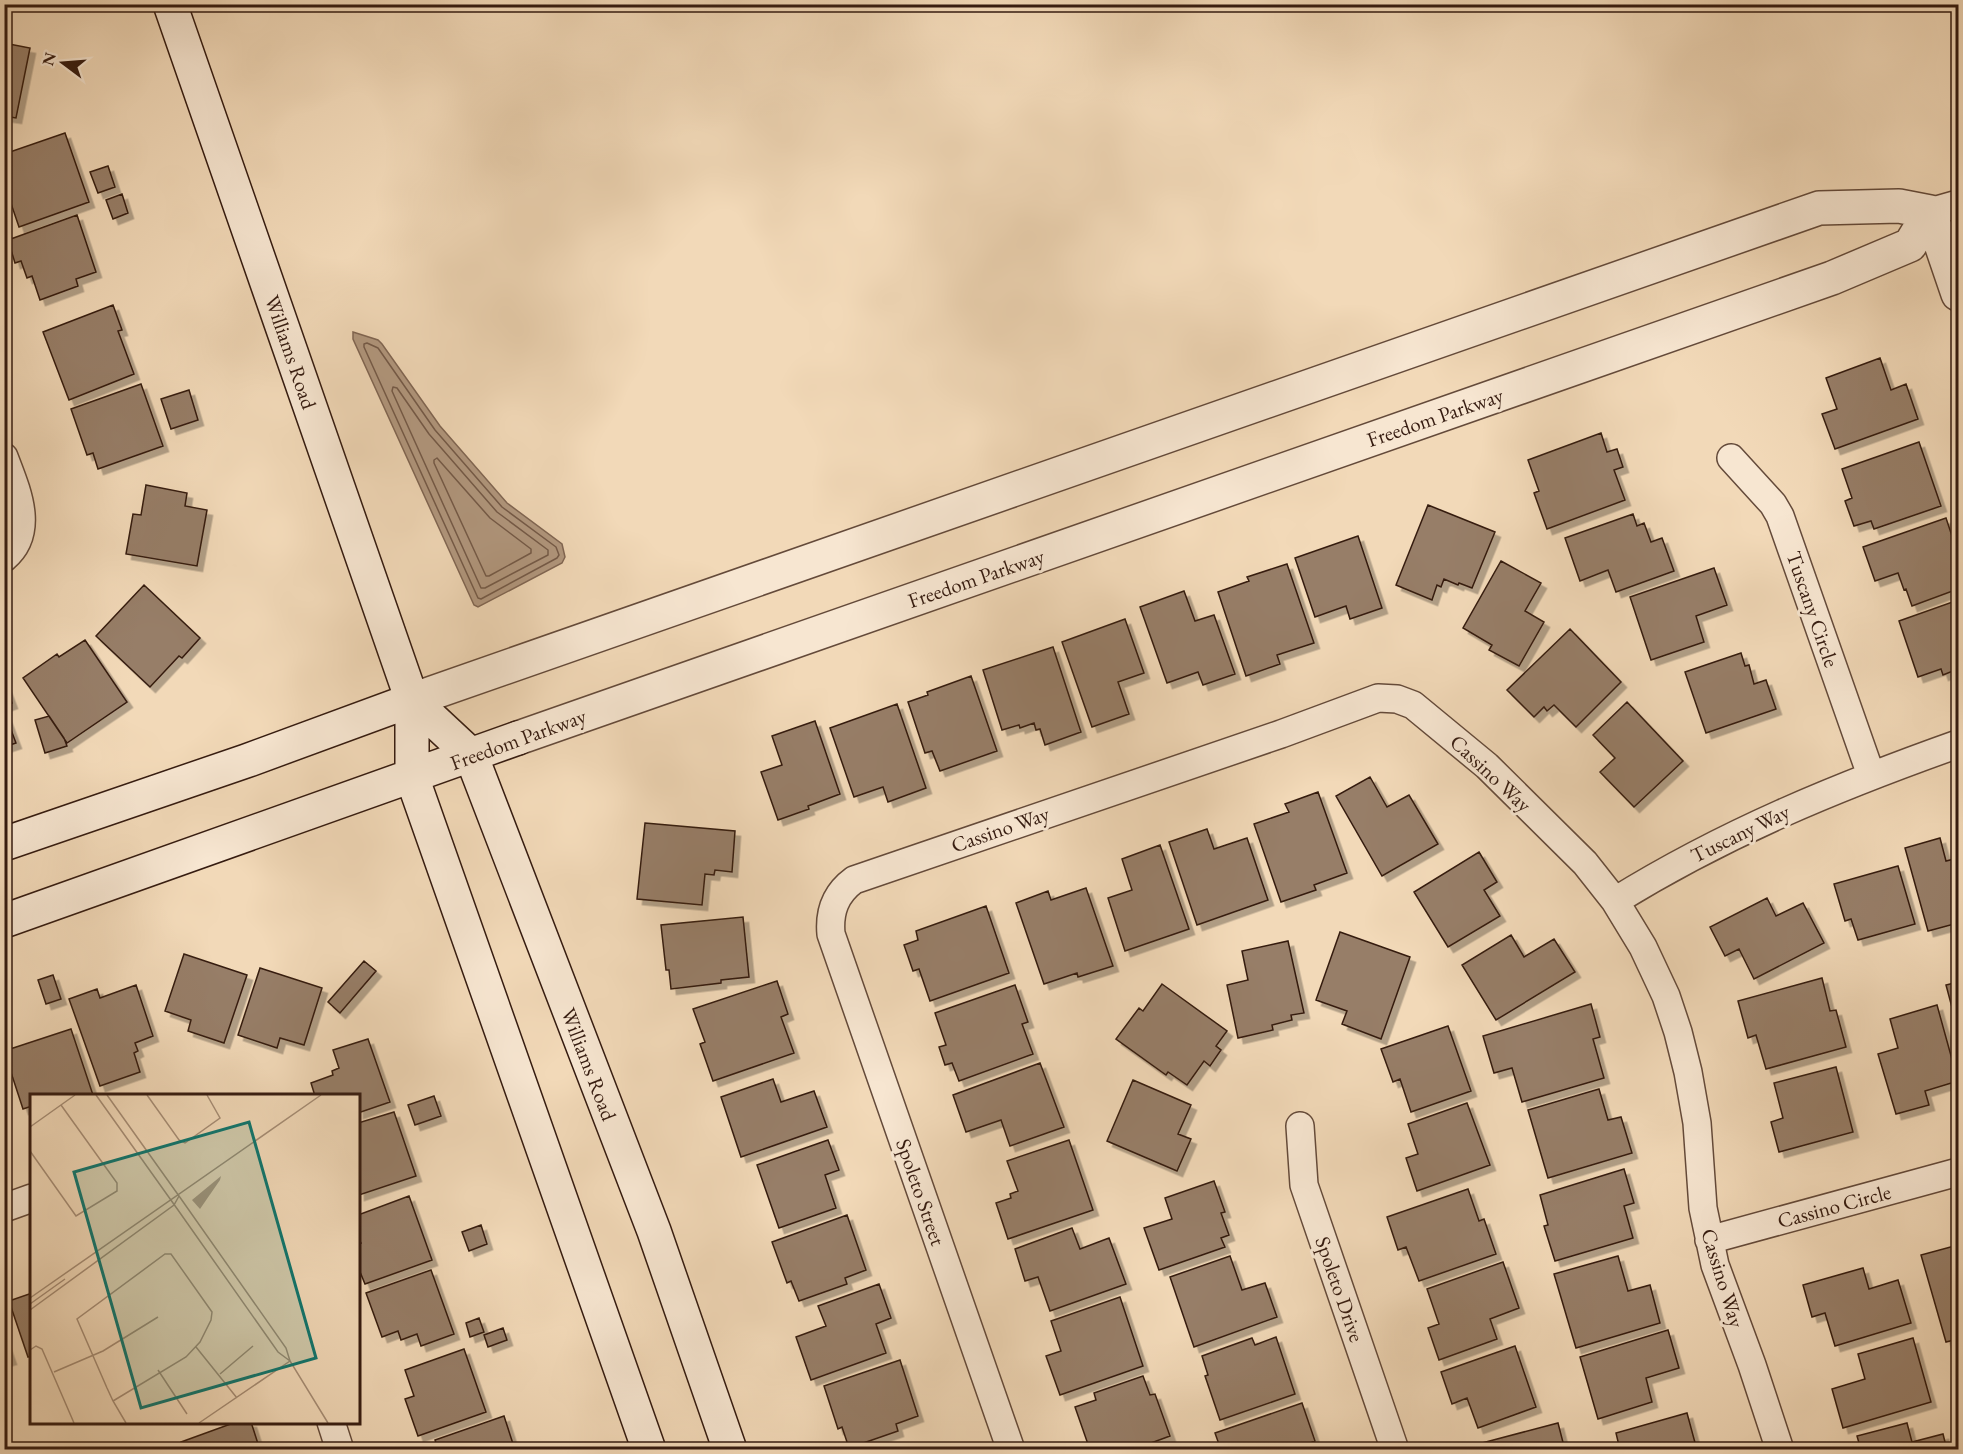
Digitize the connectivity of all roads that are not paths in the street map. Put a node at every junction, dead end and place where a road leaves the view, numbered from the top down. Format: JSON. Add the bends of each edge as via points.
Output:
{"nodes":[{"id":1,"x":170,"y":4,"type":"edge"},
{"id":2,"x":1944,"y":208,"type":"edge"},
{"id":3,"x":1959,"y":294,"type":"edge"},
{"id":4,"x":4,"y":458,"type":"edge"},
{"id":5,"x":1731,"y":458,"type":"dead end"},
{"id":6,"x":4,"y":558,"type":"edge"},
{"id":7,"x":412,"y":700,"type":"junction"},
{"id":8,"x":1959,"y":744,"type":"edge"},
{"id":9,"x":471,"y":755,"type":"junction"},
{"id":10,"x":1871,"y":775,"type":"junction"},
{"id":11,"x":412,"y":777,"type":"junction"},
{"id":12,"x":4,"y":844,"type":"edge"},
{"id":13,"x":1615,"y":901,"type":"junction"},
{"id":14,"x":4,"y":921,"type":"edge"},
{"id":15,"x":831,"y":934,"type":"joint"},
{"id":16,"x":1300,"y":1126,"type":"dead end"},
{"id":17,"x":1959,"y":1172,"type":"edge"},
{"id":18,"x":30,"y":1199,"type":"edge"},
{"id":19,"x":4,"y":1208,"type":"edge"},
{"id":20,"x":1709,"y":1240,"type":"junction"},
{"id":21,"x":332,"y":1424,"type":"edge"},
{"id":22,"x":340,"y":1449,"type":"edge"},
{"id":23,"x":649,"y":1449,"type":"edge"},
{"id":24,"x":730,"y":1449,"type":"edge"},
{"id":25,"x":1011,"y":1449,"type":"edge"},
{"id":26,"x":1395,"y":1449,"type":"edge"},
{"id":27,"x":1780,"y":1449,"type":"edge"}],
"edges":[{"from":1,"to":7,"type":"main road","name":"Williams Road"},
{"from":2,"to":3,"type":"main road"},
{"from":2,"to":7,"type":"main road","via":[[1819,208]]},
{"from":2,"to":9,"type":"main road","name":"Freedom Parkway","via":[[1910,245],[1832,278]]},
{"from":4,"to":6,"type":"street","via":[[19,498],[22,519],[16,545]]},
{"from":5,"to":10,"type":"street","name":"Tuscany Circle","via":[[1780,516]]},
{"from":7,"to":9,"type":"main road","name":"Williams Road"},
{"from":7,"to":11,"type":"main road","name":"Williams Road"},
{"from":7,"to":12,"type":"main road"},
{"from":8,"to":10,"type":"street","name":"Tuscany Way"},
{"from":9,"to":11,"type":"main road","name":"Freedom Parkway"},
{"from":9,"to":24,"type":"main road","name":"Williams Road","via":[[654,1231]]},
{"from":10,"to":13,"type":"street","name":"Tuscany Way","via":[[1713,844]]},
{"from":11,"to":14,"type":"main road","name":"Freedom Parkway"},
{"from":11,"to":23,"type":"main road","name":"Williams Road"},
{"from":13,"to":15,"type":"street","name":"Cassino Way","via":[[1585,863],[1487,766],[1413,705],[1378,698],[854,880],[836,898]]},
{"from":13,"to":20,"type":"street","name":"Cassino Way","via":[[1643,946],[1678,1032],[1697,1124],[1702,1208]]},
{"from":15,"to":25,"type":"street","name":"Spoleto Street"},
{"from":16,"to":26,"type":"street","name":"Spoleto Drive","via":[[1304,1185]]},
{"from":17,"to":20,"type":"street","name":"Cassino Circle"},
{"from":18,"to":19,"type":"street"},
{"from":20,"to":27,"type":"street","name":"Cassino Way"},
{"from":21,"to":22,"type":"street"}]}
